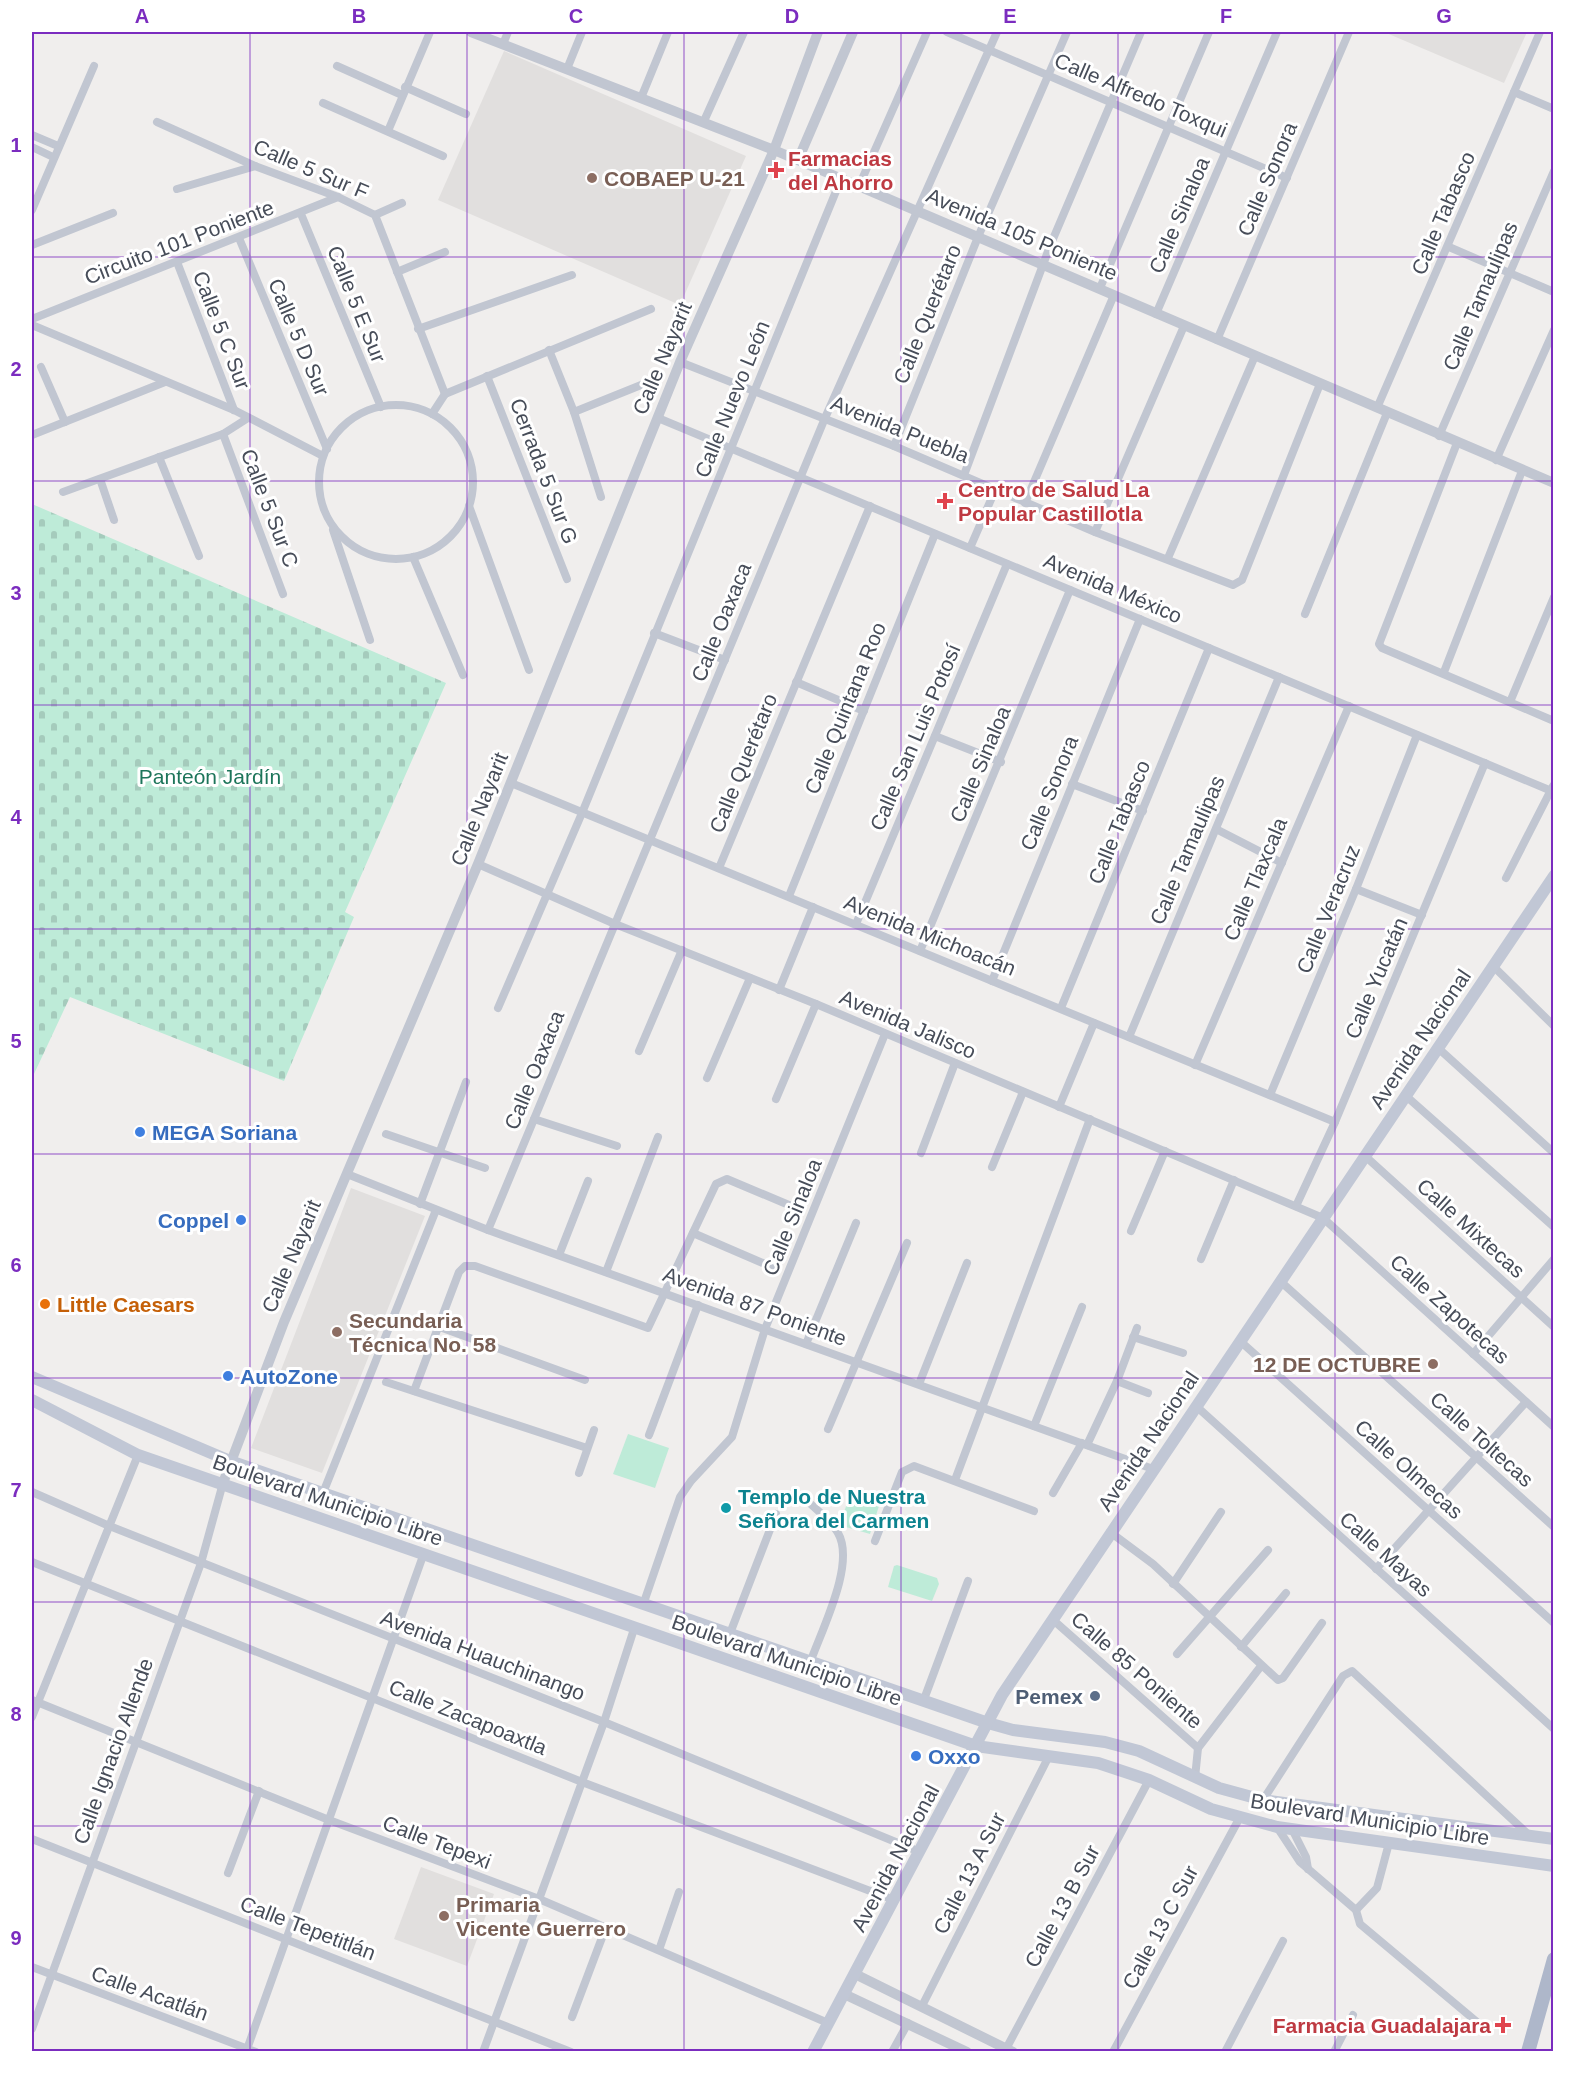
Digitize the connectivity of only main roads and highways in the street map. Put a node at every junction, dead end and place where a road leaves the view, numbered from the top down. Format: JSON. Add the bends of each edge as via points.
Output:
{"nodes":[{"id":1,"x":1554,"y":876,"type":"edge"},
{"id":2,"x":32,"y":1377,"type":"edge"},
{"id":3,"x":32,"y":1400,"type":"edge"},
{"id":4,"x":988,"y":1724,"type":"junction"},
{"id":5,"x":976,"y":1746,"type":"junction"},
{"id":6,"x":1554,"y":1839,"type":"edge"},
{"id":7,"x":1554,"y":1866,"type":"edge"},
{"id":8,"x":1554,"y":1959,"type":"edge"},
{"id":9,"x":813,"y":2052,"type":"edge"},
{"id":10,"x":1528,"y":2052,"type":"edge"}],
"edges":[{"from":1,"to":4,"type":"main road","name":"Avenida Nacional","via":[[1110,1532],[1002,1695]]},
{"from":2,"to":4,"type":"main road","name":"Boulevard Municipio Libre","via":[[230,1461]]},
{"from":3,"to":5,"type":"main road","name":"Boulevard Municipio Libre","via":[[138,1455]]},
{"from":4,"to":5,"type":"main road","name":"Avenida Nacional"},
{"from":4,"to":6,"type":"main road","name":"Boulevard Municipio Libre","via":[[1139,1751],[1219,1788],[1263,1800]]},
{"from":5,"to":7,"type":"main road","name":"Boulevard Municipio Libre","via":[[1098,1762],[1239,1819],[1277,1827]]},
{"from":5,"to":9,"type":"main road","name":"Avenida Nacional"},
{"from":8,"to":10,"type":"main road"}]}
